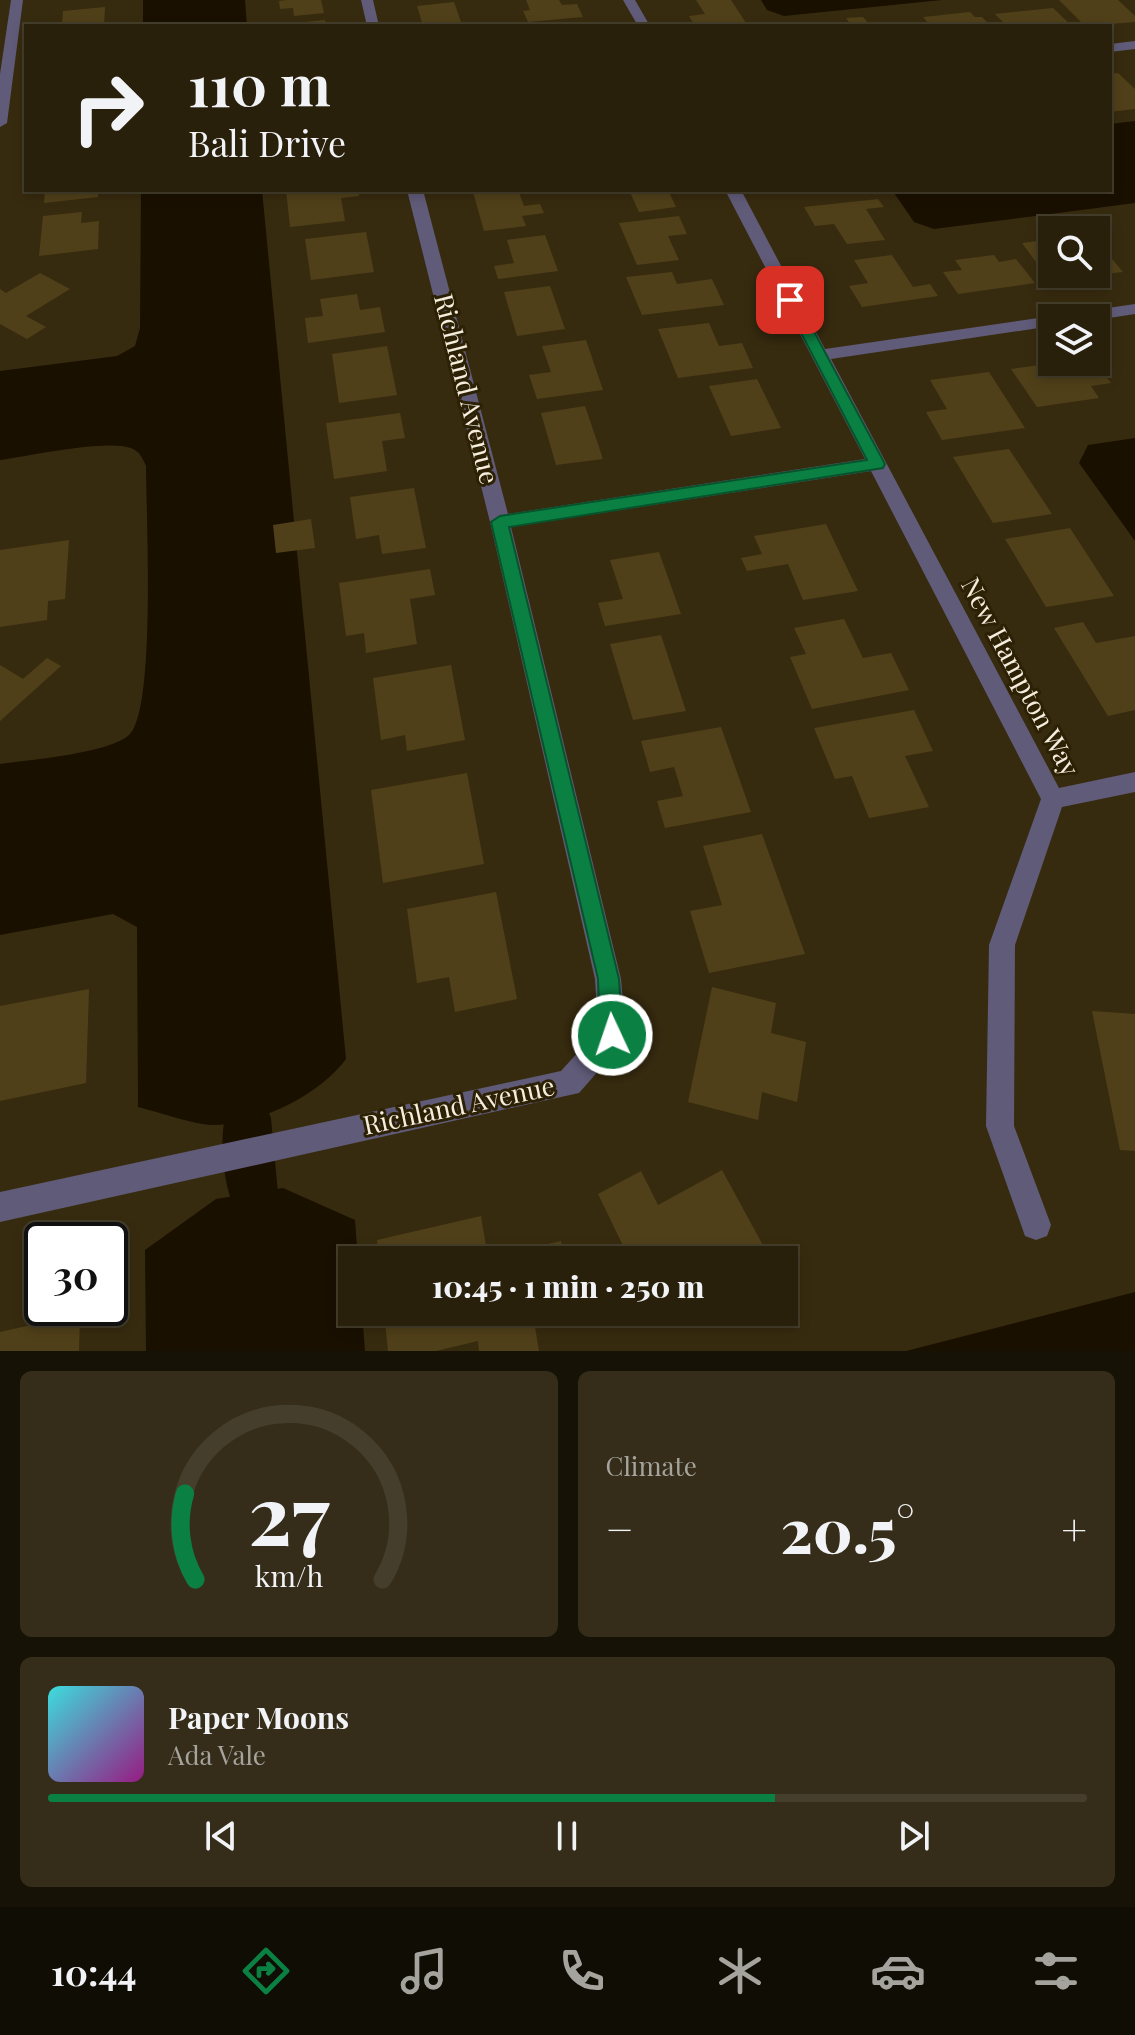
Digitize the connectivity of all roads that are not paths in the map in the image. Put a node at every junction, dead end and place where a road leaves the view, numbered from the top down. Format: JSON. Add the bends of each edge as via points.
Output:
{"nodes":[{"id":1,"x":17,"y":0,"type":"edge"},
{"id":2,"x":367,"y":0,"type":"edge"},
{"id":3,"x":629,"y":0,"type":"edge"},
{"id":4,"x":373,"y":24,"type":"edge"},
{"id":5,"x":643,"y":24,"type":"edge"},
{"id":6,"x":1135,"y":45,"type":"edge"},
{"id":7,"x":1112,"y":48,"type":"edge"},
{"id":8,"x":0,"y":123,"type":"edge"},
{"id":9,"x":416,"y":192,"type":"edge"},
{"id":10,"x":734,"y":192,"type":"edge"},
{"id":11,"x":1135,"y":309,"type":"edge"},
{"id":12,"x":1110,"y":313,"type":"edge"},
{"id":13,"x":1038,"y":323,"type":"edge"},
{"id":14,"x":819,"y":355,"type":"junction"},
{"id":15,"x":877,"y":464,"type":"junction"},
{"id":16,"x":500,"y":522,"type":"junction"},
{"id":17,"x":1135,"y":782,"type":"edge"},
{"id":18,"x":1053,"y":799,"type":"junction"},
{"id":19,"x":0,"y":1207,"type":"edge"},
{"id":20,"x":1036,"y":1225,"type":"dead end"}],
"edges":[{"from":1,"to":8,"type":"street"},
{"from":2,"to":4,"type":"street"},
{"from":3,"to":5,"type":"street"},
{"from":6,"to":7,"type":"street"},
{"from":9,"to":16,"type":"street","name":"Richland Avenue"},
{"from":10,"to":14,"type":"street","name":"New Hampton Way"},
{"from":11,"to":12,"type":"street"},
{"from":13,"to":14,"type":"street"},
{"from":14,"to":15,"type":"street","name":"New Hampton Way"},
{"from":15,"to":16,"type":"street"},
{"from":15,"to":18,"type":"street","name":"New Hampton Way"},
{"from":16,"to":19,"type":"street","name":"Richland Avenue","via":[[608,979],[612,1035],[569,1083]]},
{"from":17,"to":18,"type":"street"},
{"from":18,"to":20,"type":"street","name":"New Hampton Way","via":[[1002,945],[1000,1126]]}]}
